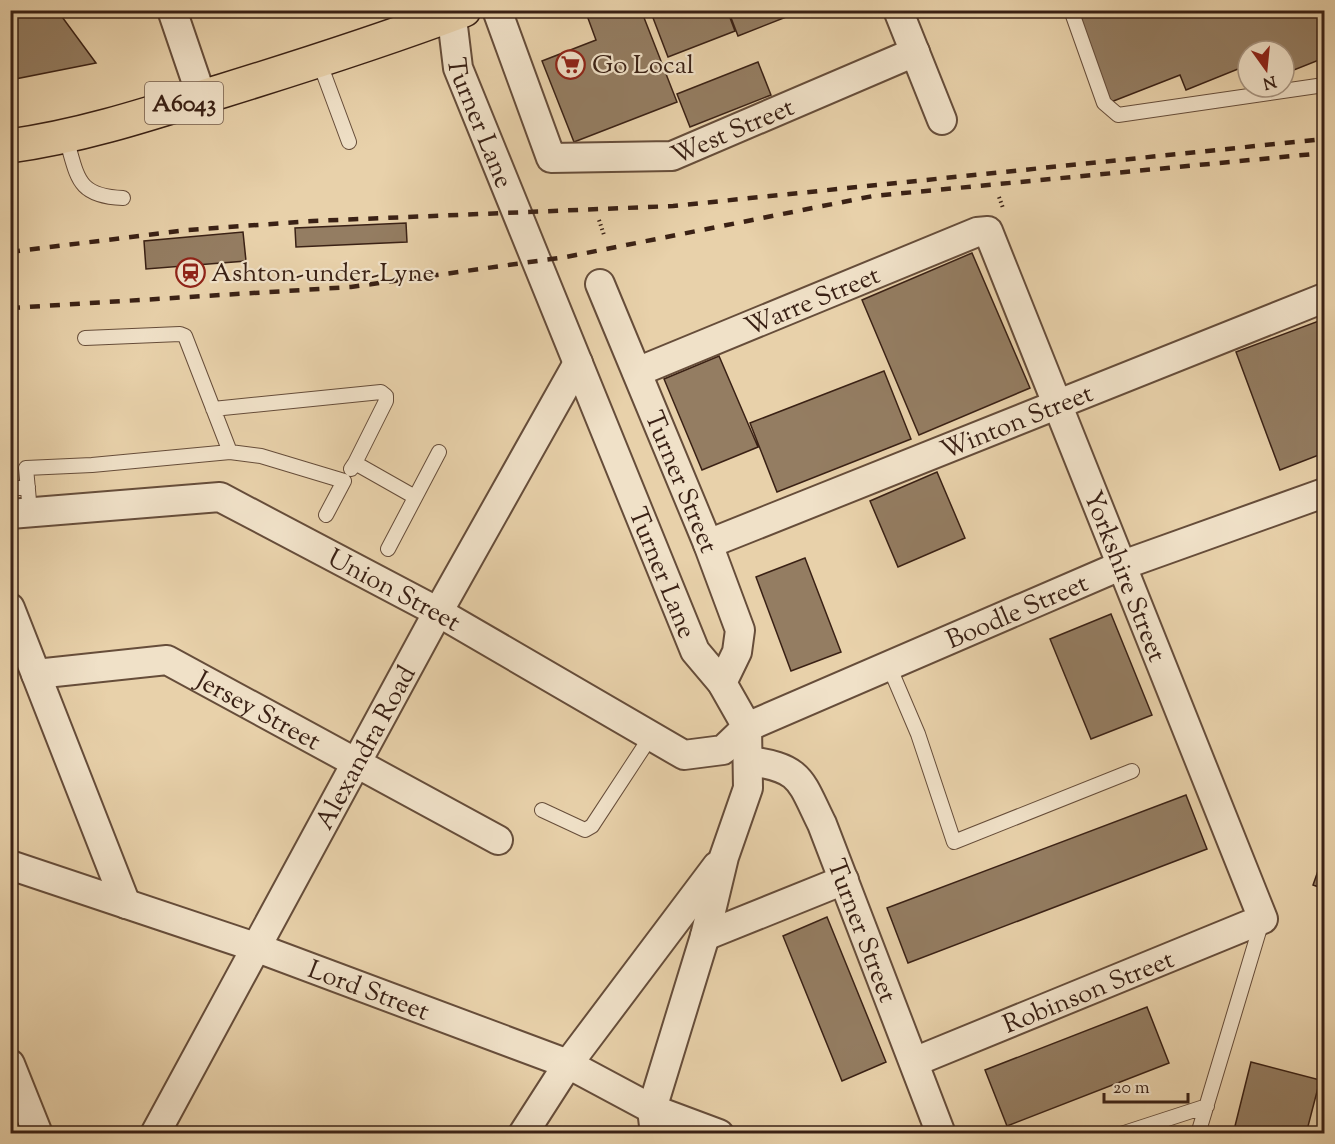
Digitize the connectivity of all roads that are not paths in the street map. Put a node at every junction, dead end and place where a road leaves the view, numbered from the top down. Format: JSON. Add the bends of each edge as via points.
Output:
{"nodes":[{"id":1,"x":172,"y":10,"type":"edge"},
{"id":2,"x":497,"y":10,"type":"edge"},
{"id":3,"x":898,"y":10,"type":"edge"},
{"id":4,"x":1071,"y":10,"type":"edge"},
{"id":5,"x":456,"y":12,"type":"edge"},
{"id":6,"x":915,"y":52,"type":"junction"},
{"id":7,"x":319,"y":61,"type":"junction"},
{"id":8,"x":1324,"y":86,"type":"edge"},
{"id":9,"x":202,"y":98,"type":"junction"},
{"id":10,"x":942,"y":120,"type":"dead end"},
{"id":11,"x":66,"y":138,"type":"junction"},
{"id":12,"x":349,"y":142,"type":"dead end"},
{"id":13,"x":10,"y":146,"type":"edge"},
{"id":14,"x":123,"y":198,"type":"dead end"},
{"id":15,"x":988,"y":231,"type":"joint"},
{"id":16,"x":600,"y":284,"type":"dead end"},
{"id":17,"x":1324,"y":298,"type":"edge"},
{"id":18,"x":85,"y":338,"type":"dead end"},
{"id":19,"x":578,"y":363,"type":"junction"},
{"id":20,"x":637,"y":372,"type":"junction"},
{"id":21,"x":1058,"y":403,"type":"junction"},
{"id":22,"x":213,"y":409,"type":"junction"},
{"id":23,"x":230,"y":452,"type":"junction"},
{"id":24,"x":439,"y":452,"type":"dead end"},
{"id":25,"x":355,"y":463,"type":"junction"},
{"id":26,"x":344,"y":481,"type":"junction"},
{"id":27,"x":10,"y":489,"type":"edge"},
{"id":28,"x":1324,"y":493,"type":"edge"},
{"id":29,"x":415,"y":497,"type":"junction"},
{"id":30,"x":23,"y":504,"type":"edge"},
{"id":31,"x":326,"y":516,"type":"dead end"},
{"id":32,"x":708,"y":544,"type":"junction"},
{"id":33,"x":388,"y":549,"type":"dead end"},
{"id":34,"x":1120,"y":566,"type":"junction"},
{"id":35,"x":10,"y":608,"type":"edge"},
{"id":36,"x":438,"y":612,"type":"junction"},
{"id":37,"x":889,"y":666,"type":"junction"},
{"id":38,"x":36,"y":674,"type":"junction"},
{"id":39,"x":722,"y":683,"type":"junction"},
{"id":40,"x":747,"y":727,"type":"junction"},
{"id":41,"x":651,"y":736,"type":"junction"},
{"id":42,"x":749,"y":761,"type":"junction"},
{"id":43,"x":356,"y":763,"type":"junction"},
{"id":44,"x":1132,"y":771,"type":"dead end"},
{"id":45,"x":542,"y":810,"type":"dead end"},
{"id":46,"x":498,"y":840,"type":"dead end"},
{"id":47,"x":724,"y":857,"type":"junction"},
{"id":48,"x":10,"y":866,"type":"edge"},
{"id":49,"x":844,"y":880,"type":"junction"},
{"id":50,"x":126,"y":904,"type":"junction"},
{"id":51,"x":1263,"y":919,"type":"junction"},
{"id":52,"x":705,"y":936,"type":"junction"},
{"id":53,"x":255,"y":947,"type":"junction"},
{"id":54,"x":914,"y":1062,"type":"junction"},
{"id":55,"x":568,"y":1064,"type":"junction"},
{"id":56,"x":13,"y":1076,"type":"edge"},
{"id":57,"x":1206,"y":1106,"type":"junction"},
{"id":58,"x":654,"y":1121,"type":"edge"},
{"id":59,"x":38,"y":1134,"type":"edge"},
{"id":60,"x":154,"y":1134,"type":"edge"},
{"id":61,"x":523,"y":1134,"type":"edge"},
{"id":62,"x":719,"y":1134,"type":"edge"},
{"id":63,"x":941,"y":1134,"type":"edge"},
{"id":64,"x":1121,"y":1134,"type":"edge"},
{"id":65,"x":1198,"y":1134,"type":"edge"}],
"edges":[{"from":1,"to":9,"type":"street"},
{"from":2,"to":6,"type":"street","name":"West Street","via":[[551,158],[672,156]]},
{"from":3,"to":6,"type":"street"},
{"from":4,"to":8,"type":"lane","via":[[1104,103],[1118,115]]},
{"from":5,"to":7,"type":"highway","number":"A6043"},
{"from":5,"to":19,"type":"street","name":"Turner Lane","via":[[458,68]]},
{"from":6,"to":10,"type":"street"},
{"from":7,"to":9,"type":"highway","number":"A6043"},
{"from":7,"to":12,"type":"lane"},
{"from":9,"to":11,"type":"highway","number":"A6043"},
{"from":11,"to":13,"type":"highway","number":"A6043"},
{"from":11,"to":14,"type":"lane","via":[[79,182],[100,197]]},
{"from":15,"to":20,"type":"street","name":"Warre Street","via":[[977,232]]},
{"from":15,"to":21,"type":"street","name":"Yorkshire Street"},
{"from":16,"to":20,"type":"street","name":"Turner Street"},
{"from":17,"to":21,"type":"street","name":"Winton Street"},
{"from":18,"to":22,"type":"lane","via":[[185,336]]},
{"from":19,"to":36,"type":"street","name":"Alexandra Road"},
{"from":19,"to":39,"type":"street","name":"Turner Lane","via":[[695,651]]},
{"from":20,"to":32,"type":"street","name":"Turner Street"},
{"from":21,"to":32,"type":"street","name":"Winton Street"},
{"from":21,"to":34,"type":"street","name":"Yorkshire Street"},
{"from":22,"to":23,"type":"lane"},
{"from":22,"to":25,"type":"lane","via":[[381,392],[386,401]]},
{"from":23,"to":26,"type":"lane","via":[[261,456]]},
{"from":23,"to":30,"type":"lane","via":[[26,468]]},
{"from":24,"to":29,"type":"lane"},
{"from":25,"to":26,"type":"lane"},
{"from":25,"to":29,"type":"lane"},
{"from":26,"to":31,"type":"lane"},
{"from":27,"to":30,"type":"lane"},
{"from":28,"to":34,"type":"street","name":"Boodle Street"},
{"from":29,"to":33,"type":"lane"},
{"from":30,"to":36,"type":"street","name":"Union Street","via":[[220,497]]},
{"from":32,"to":39,"type":"street","name":"Turner Street","via":[[740,630],[737,652]]},
{"from":34,"to":37,"type":"street","name":"Boodle Street"},
{"from":34,"to":51,"type":"street","name":"Yorkshire Street"},
{"from":35,"to":38,"type":"street"},
{"from":36,"to":41,"type":"street","name":"Union Street"},
{"from":36,"to":43,"type":"street","name":"Alexandra Road"},
{"from":37,"to":40,"type":"street","name":"Boodle Street"},
{"from":37,"to":44,"type":"lane","via":[[918,734],[954,842]]},
{"from":38,"to":43,"type":"street","name":"Jersey Street","via":[[167,660]]},
{"from":38,"to":50,"type":"street"},
{"from":39,"to":40,"type":"street","name":"Turner Lane"},
{"from":40,"to":41,"type":"street","name":"Union Street","via":[[723,750],[684,755]]},
{"from":40,"to":42,"type":"street","name":"Turner Lane"},
{"from":41,"to":45,"type":"lane","via":[[592,826],[585,830]]},
{"from":42,"to":47,"type":"street","name":"Turner Lane","via":[[748,788]]},
{"from":42,"to":49,"type":"street","name":"Turner Street","via":[[779,765],[800,779]]},
{"from":43,"to":46,"type":"street","name":"Jersey Street"},
{"from":43,"to":53,"type":"street","name":"Alexandra Road"},
{"from":47,"to":52,"type":"street","name":"Turner Lane"},
{"from":47,"to":55,"type":"street"},
{"from":48,"to":50,"type":"street","name":"Lord Street"},
{"from":49,"to":52,"type":"street"},
{"from":49,"to":54,"type":"street","name":"Turner Street"},
{"from":50,"to":53,"type":"street","name":"Lord Street"},
{"from":51,"to":54,"type":"street","name":"Robinson Street"},
{"from":51,"to":57,"type":"lane"},
{"from":52,"to":58,"type":"street","name":"Turner Lane"},
{"from":53,"to":55,"type":"street","name":"Lord Street"},
{"from":53,"to":60,"type":"street","name":"Alexandra Road"},
{"from":54,"to":63,"type":"street","name":"Turner Street"},
{"from":55,"to":58,"type":"street","name":"Lord Street"},
{"from":55,"to":61,"type":"street"},
{"from":56,"to":59,"type":"street"},
{"from":57,"to":64,"type":"lane"},
{"from":57,"to":65,"type":"lane"},
{"from":58,"to":62,"type":"street","name":"Lord Street"}]}
